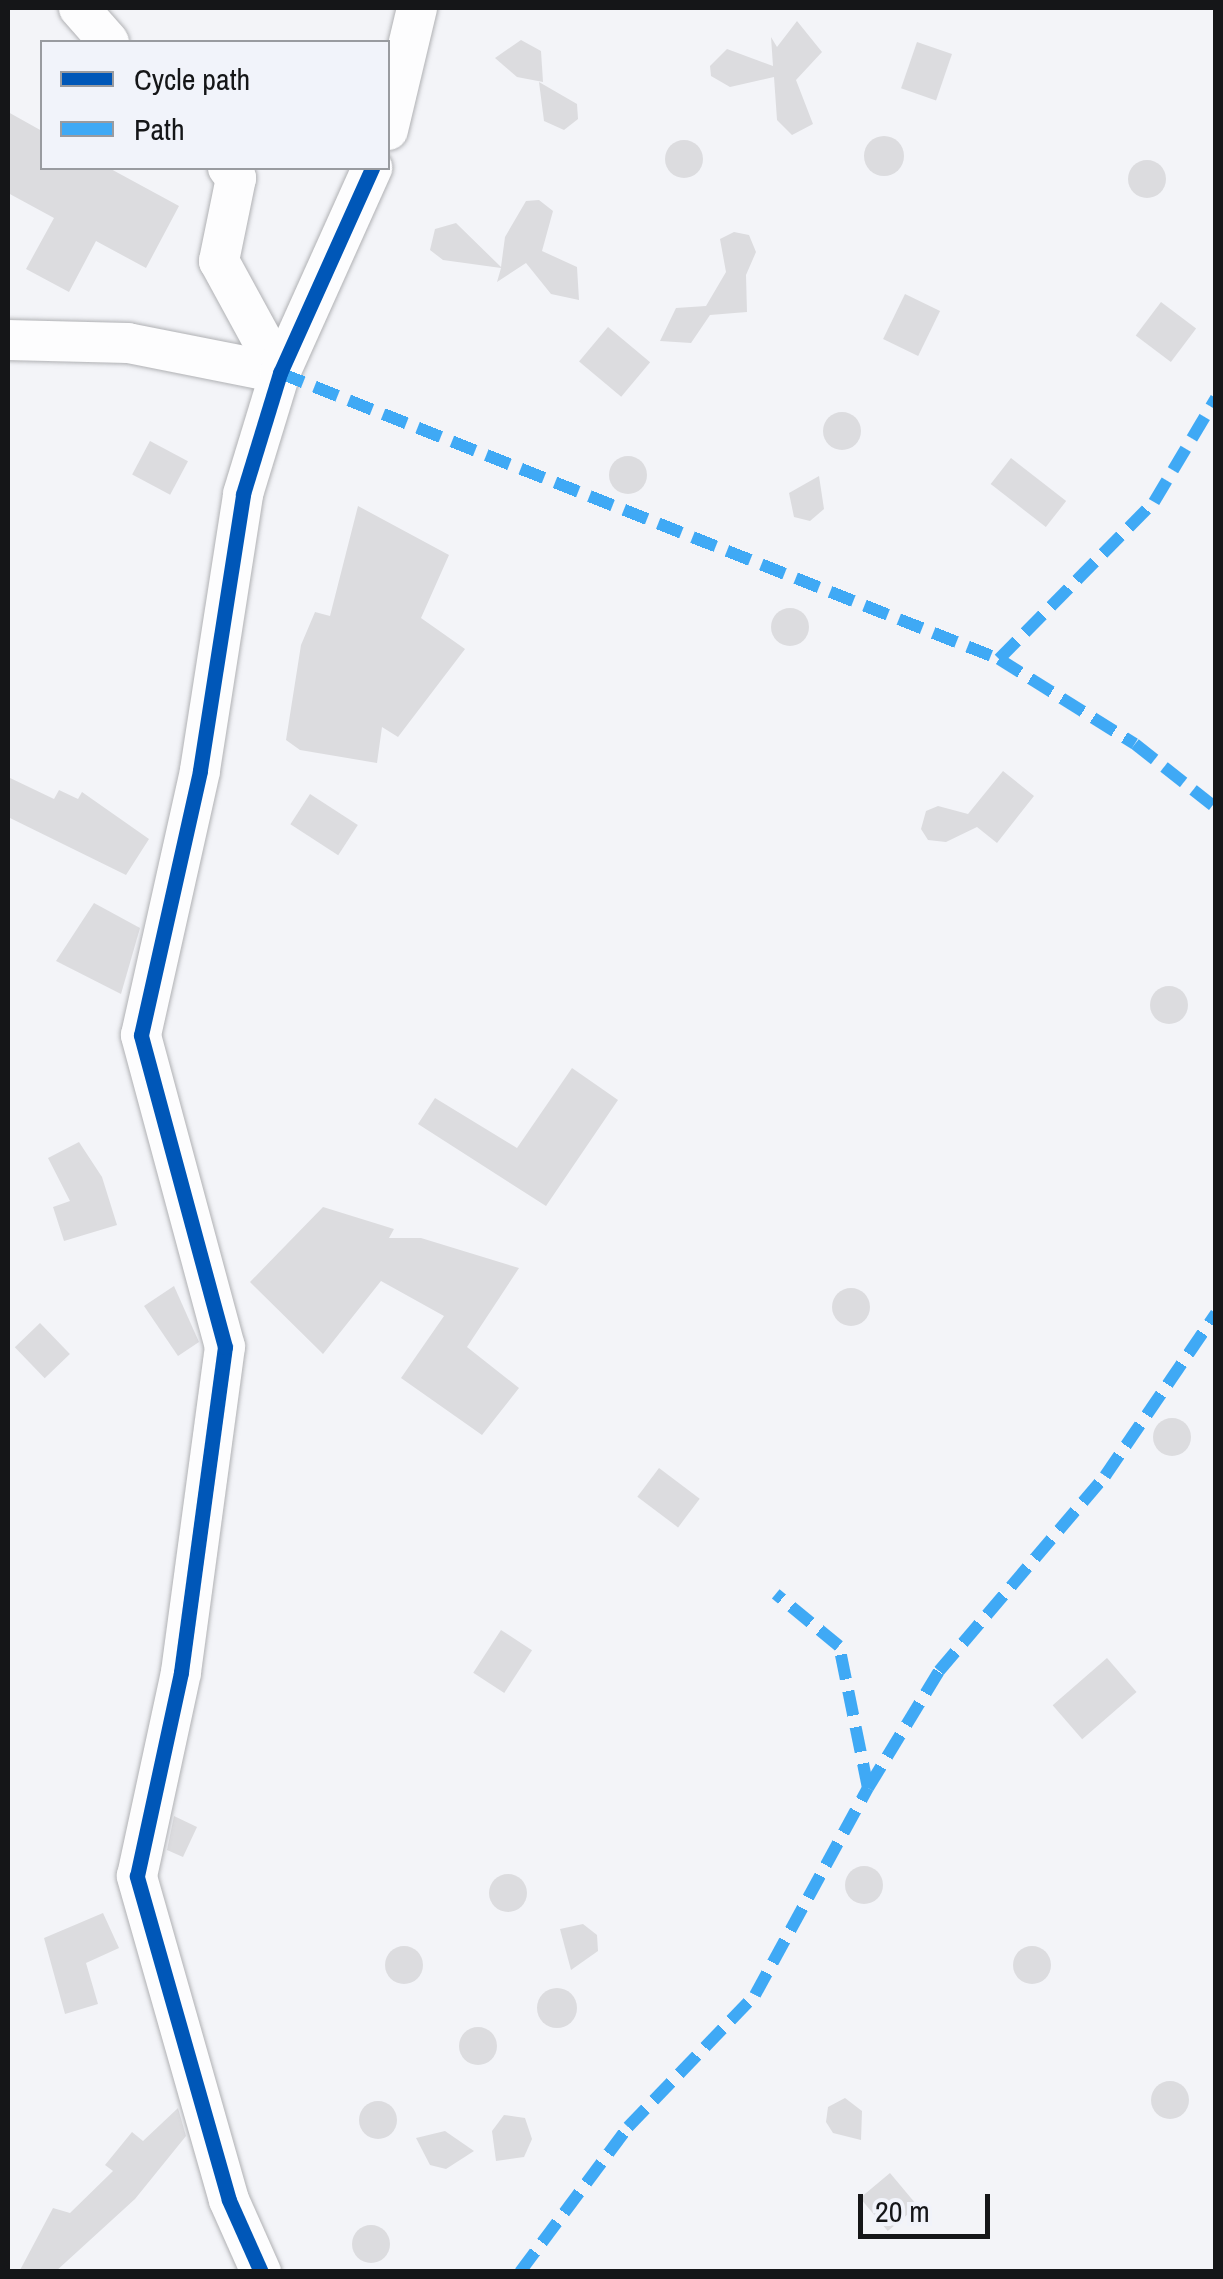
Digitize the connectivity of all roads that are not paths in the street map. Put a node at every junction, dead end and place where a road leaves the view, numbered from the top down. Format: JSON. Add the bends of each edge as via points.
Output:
{"nodes":[{"id":1,"x":79,"y":8,"type":"edge"},
{"id":2,"x":417,"y":8,"type":"edge"},
{"id":3,"x":107,"y":40,"type":"edge"},
{"id":4,"x":390,"y":122,"type":"edge"},
{"id":5,"x":230,"y":170,"type":"edge"},
{"id":6,"x":371,"y":170,"type":"edge"},
{"id":7,"x":8,"y":340,"type":"edge"},
{"id":8,"x":280,"y":373,"type":"junction"},
{"id":9,"x":261,"y":2272,"type":"edge"}],
"edges":[{"from":1,"to":3,"type":"street"},
{"from":2,"to":4,"type":"street"},
{"from":5,"to":8,"type":"street","via":[[236,178],[219,262]]},
{"from":6,"to":8,"type":"street"},
{"from":7,"to":8,"type":"street","via":[[128,342]]},
{"from":8,"to":9,"type":"street","via":[[243,494],[200,770],[141,1035],[224,1347],[181,1672],[137,1876],[229,2200]]}]}
